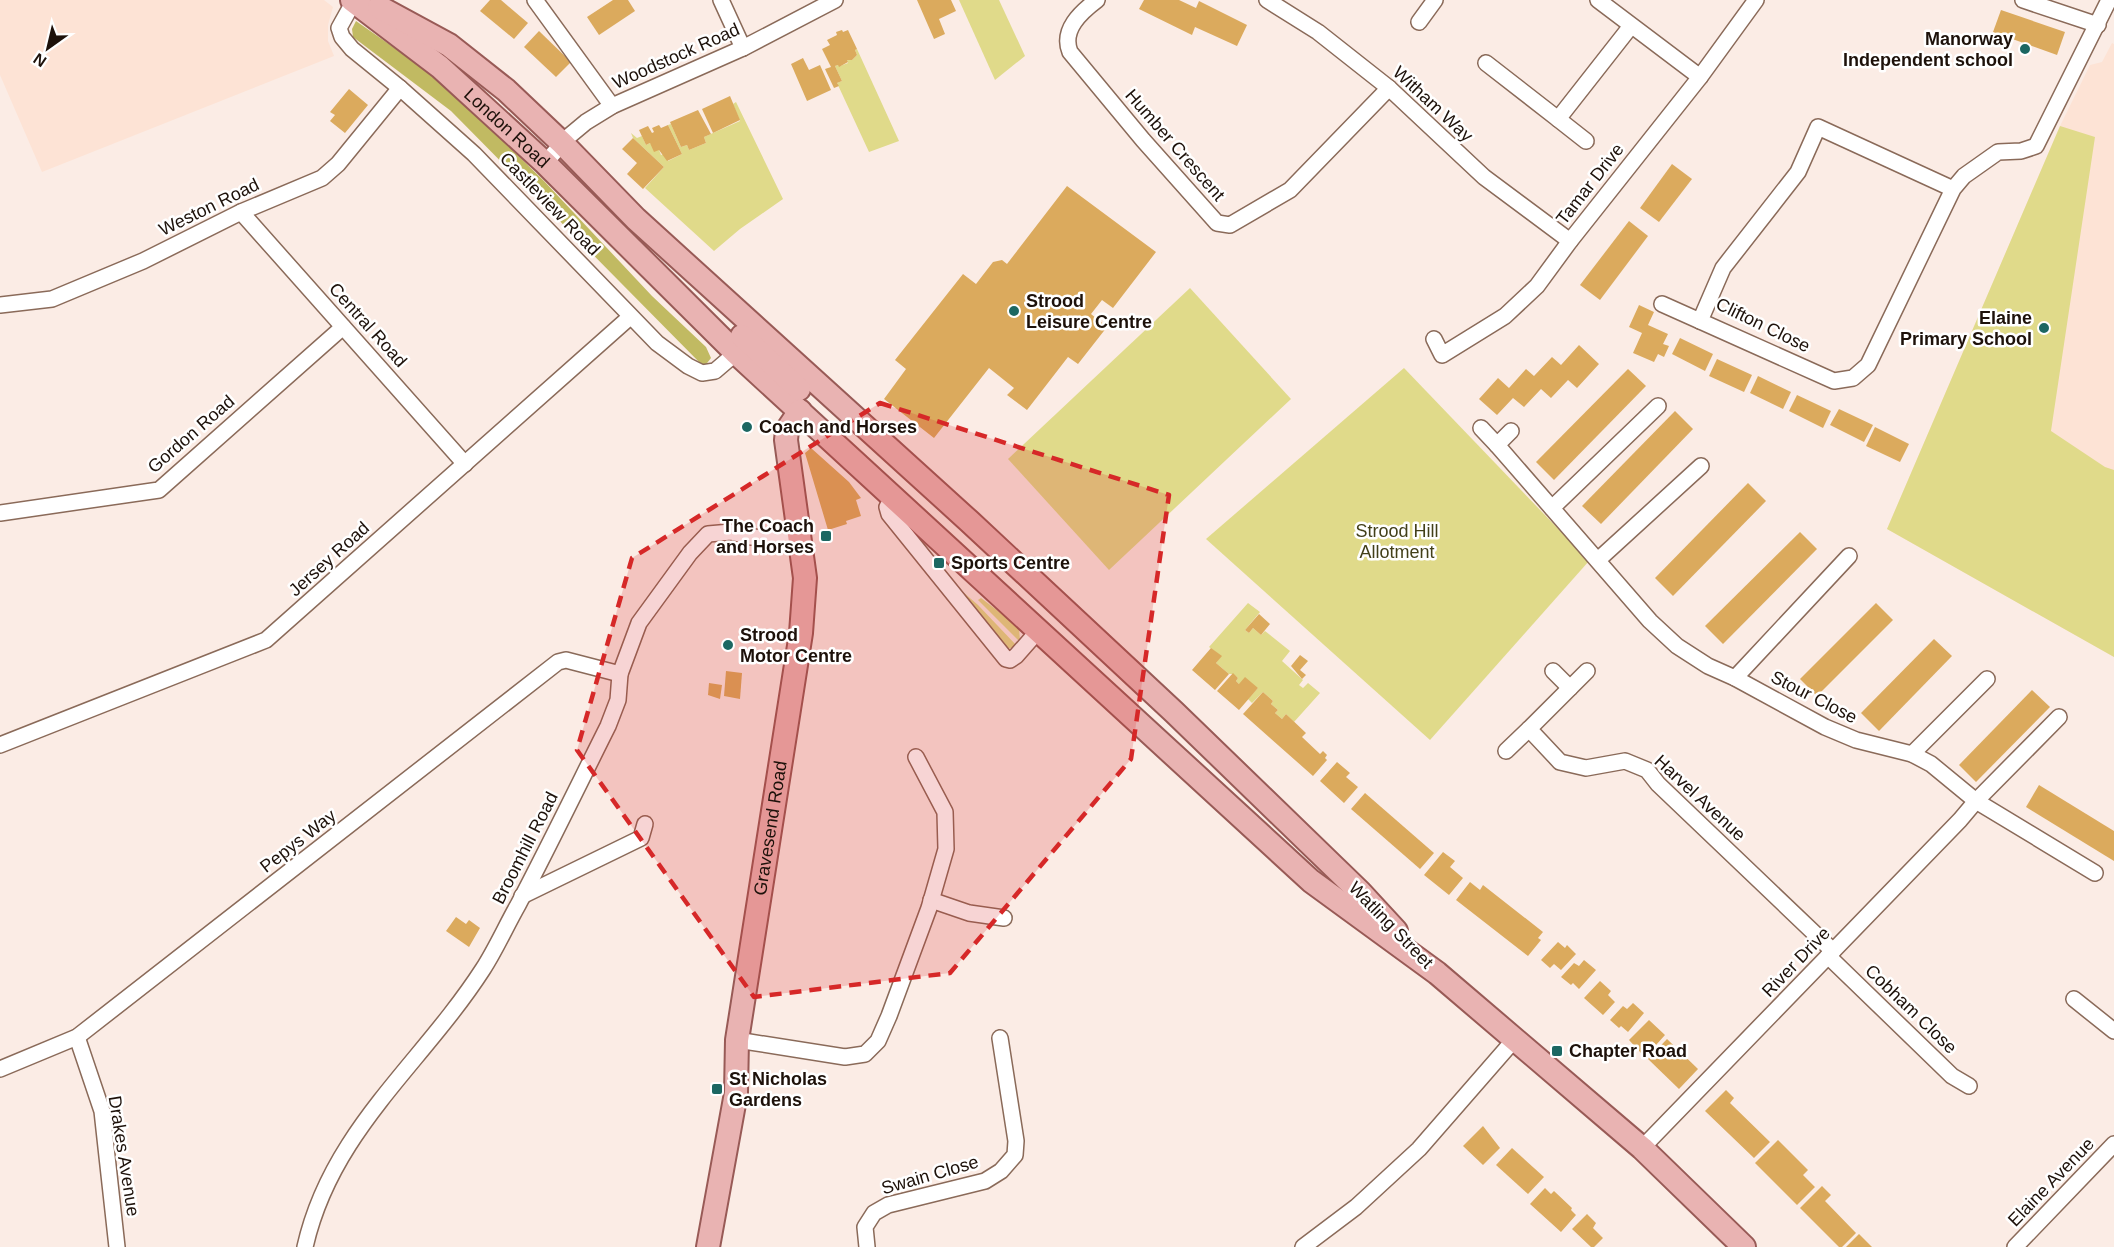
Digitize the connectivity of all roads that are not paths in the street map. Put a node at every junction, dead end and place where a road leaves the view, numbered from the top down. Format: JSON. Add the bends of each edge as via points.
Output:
{"nodes":[{"id":1,"x":357,"y":0,"type":"edge"},
{"id":2,"x":535,"y":0,"type":"edge"},
{"id":3,"x":721,"y":0,"type":"edge"},
{"id":4,"x":835,"y":0,"type":"edge"},
{"id":5,"x":1097,"y":0,"type":"edge"},
{"id":6,"x":1267,"y":0,"type":"edge"},
{"id":7,"x":1436,"y":0,"type":"edge"},
{"id":8,"x":1598,"y":0,"type":"edge"},
{"id":9,"x":1756,"y":0,"type":"edge"},
{"id":10,"x":2023,"y":0,"type":"edge"},
{"id":11,"x":2109,"y":0,"type":"edge"},
{"id":12,"x":1419,"y":22,"type":"dead end"},
{"id":13,"x":2098,"y":25,"type":"junction"},
{"id":14,"x":1631,"y":26,"type":"junction"},
{"id":15,"x":743,"y":48,"type":"junction"},
{"id":16,"x":1486,"y":63,"type":"dead end"},
{"id":17,"x":1700,"y":77,"type":"junction"},
{"id":18,"x":400,"y":88,"type":"junction"},
{"id":19,"x":1389,"y":88,"type":"junction"},
{"id":20,"x":612,"y":106,"type":"junction"},
{"id":21,"x":1558,"y":119,"type":"junction"},
{"id":22,"x":1586,"y":141,"type":"dead end"},
{"id":23,"x":563,"y":144,"type":"junction"},
{"id":24,"x":545,"y":163,"type":"junction"},
{"id":25,"x":1953,"y":189,"type":"junction"},
{"id":26,"x":242,"y":212,"type":"junction"},
{"id":27,"x":1570,"y":240,"type":"junction"},
{"id":28,"x":648,"y":267,"type":"junction"},
{"id":29,"x":1662,"y":304,"type":"dead end"},
{"id":30,"x":0,"y":305,"type":"edge"},
{"id":31,"x":630,"y":317,"type":"junction"},
{"id":32,"x":1700,"y":321,"type":"junction"},
{"id":33,"x":343,"y":327,"type":"junction"},
{"id":34,"x":1434,"y":339,"type":"dead end"},
{"id":35,"x":748,"y":342,"type":"junction"},
{"id":36,"x":817,"y":383,"type":"joint"},
{"id":37,"x":1658,"y":406,"type":"dead end"},
{"id":38,"x":800,"y":411,"type":"junction"},
{"id":39,"x":1481,"y":428,"type":"dead end"},
{"id":40,"x":1510,"y":431,"type":"dead end"},
{"id":41,"x":1497,"y":445,"type":"junction"},
{"id":42,"x":465,"y":464,"type":"junction"},
{"id":43,"x":1701,"y":466,"type":"dead end"},
{"id":44,"x":926,"y":483,"type":"junction"},
{"id":45,"x":894,"y":496,"type":"junction"},
{"id":46,"x":1552,"y":508,"type":"junction"},
{"id":47,"x":0,"y":513,"type":"edge"},
{"id":48,"x":800,"y":538,"type":"junction"},
{"id":49,"x":1849,"y":556,"type":"dead end"},
{"id":50,"x":1598,"y":560,"type":"junction"},
{"id":51,"x":1038,"y":630,"type":"junction"},
{"id":52,"x":1100,"y":645,"type":"junction"},
{"id":53,"x":1553,"y":671,"type":"dead end"},
{"id":54,"x":1587,"y":671,"type":"dead end"},
{"id":55,"x":620,"y":674,"type":"junction"},
{"id":56,"x":1735,"y":678,"type":"junction"},
{"id":57,"x":1987,"y":679,"type":"dead end"},
{"id":58,"x":1570,"y":688,"type":"junction"},
{"id":59,"x":2059,"y":717,"type":"dead end"},
{"id":60,"x":1528,"y":729,"type":"junction"},
{"id":61,"x":0,"y":745,"type":"edge"},
{"id":62,"x":1506,"y":751,"type":"dead end"},
{"id":63,"x":1912,"y":754,"type":"junction"},
{"id":64,"x":916,"y":758,"type":"dead end"},
{"id":65,"x":1178,"y":758,"type":"junction"},
{"id":66,"x":1976,"y":801,"type":"junction"},
{"id":67,"x":645,"y":824,"type":"dead end"},
{"id":68,"x":2095,"y":873,"type":"dead end"},
{"id":69,"x":522,"y":896,"type":"junction"},
{"id":70,"x":931,"y":900,"type":"junction"},
{"id":71,"x":1004,"y":918,"type":"dead end"},
{"id":72,"x":1830,"y":953,"type":"junction"},
{"id":73,"x":1437,"y":973,"type":"junction"},
{"id":74,"x":2074,"y":999,"type":"dead end"},
{"id":75,"x":2114,"y":1031,"type":"edge"},
{"id":76,"x":77,"y":1037,"type":"junction"},
{"id":77,"x":1000,"y":1038,"type":"dead end"},
{"id":78,"x":737,"y":1040,"type":"junction"},
{"id":79,"x":1514,"y":1040,"type":"junction"},
{"id":80,"x":0,"y":1069,"type":"edge"},
{"id":81,"x":1969,"y":1086,"type":"dead end"},
{"id":82,"x":2114,"y":1144,"type":"edge"},
{"id":83,"x":1642,"y":1148,"type":"junction"},
{"id":84,"x":117,"y":1247,"type":"edge"},
{"id":85,"x":305,"y":1247,"type":"edge"},
{"id":86,"x":708,"y":1247,"type":"edge"},
{"id":87,"x":867,"y":1247,"type":"edge"},
{"id":88,"x":1303,"y":1247,"type":"edge"},
{"id":89,"x":1744,"y":1247,"type":"edge"},
{"id":90,"x":2015,"y":1247,"type":"edge"}],
"edges":[{"from":1,"to":18,"type":"street","name":"Castleview Road","via":[[340,25],[342,37]]},
{"from":1,"to":23,"type":"main road","name":"London Road","via":[[437,38],[465,57]]},
{"from":1,"to":24,"type":"main road","name":"London Road","via":[[440,67]]},
{"from":2,"to":20,"type":"street"},
{"from":3,"to":15,"type":"street"},
{"from":4,"to":15,"type":"street","name":"Woodstock Road"},
{"from":5,"to":19,"type":"street","name":"Humber Crescent","via":[[1071,26],[1067,43],[1070,52],[1217,223],[1230,225],[1290,190]]},
{"from":6,"to":19,"type":"street","name":"Witham Way","via":[[1318,32]]},
{"from":7,"to":12,"type":"street"},
{"from":8,"to":14,"type":"street"},
{"from":9,"to":17,"type":"street","name":"Tamar Drive"},
{"from":10,"to":13,"type":"street"},
{"from":11,"to":13,"type":"street","name":"Clifton Close"},
{"from":13,"to":25,"type":"street","name":"Clifton Close","via":[[2037,146],[1998,152],[1964,176]]},
{"from":14,"to":17,"type":"street"},
{"from":14,"to":21,"type":"street"},
{"from":15,"to":20,"type":"street","name":"Woodstock Road"},
{"from":16,"to":21,"type":"street"},
{"from":17,"to":27,"type":"street","name":"Tamar Drive"},
{"from":18,"to":26,"type":"street","name":"Weston Road","via":[[329,173]]},
{"from":18,"to":31,"type":"street","name":"Castleview Road","via":[[474,154]]},
{"from":19,"to":27,"type":"street","name":"Witham Way","via":[[1484,177]]},
{"from":20,"to":23,"type":"street","name":"Woodstock Road","via":[[586,122]]},
{"from":21,"to":22,"type":"street"},
{"from":23,"to":24,"type":"street","name":"Woodstock Road"},
{"from":23,"to":28,"type":"main road","name":"London Road","via":[[569,168],[605,207]]},
{"from":23,"to":35,"type":"main road","name":"London Road","via":[[636,219],[682,281]]},
{"from":24,"to":28,"type":"main road","name":"London Road"},
{"from":25,"to":32,"type":"street","name":"Clifton Close","via":[[1818,127],[1798,172],[1723,268]]},
{"from":25,"to":32,"type":"street","name":"Clifton Close","via":[[1868,365],[1853,378],[1834,381]]},
{"from":26,"to":30,"type":"street","name":"Weston Road","via":[[143,261],[52,299]]},
{"from":26,"to":33,"type":"street","name":"Central Road"},
{"from":27,"to":34,"type":"street","name":"Tamar Drive","via":[[1537,286],[1505,316],[1443,355]]},
{"from":28,"to":35,"type":"main road","name":"London Road"},
{"from":29,"to":32,"type":"street"},
{"from":31,"to":35,"type":"street","name":"Castleview Road","via":[[657,343],[699,372],[714,372]]},
{"from":31,"to":42,"type":"street","name":"Jersey Road"},
{"from":33,"to":42,"type":"street","name":"Central Road"},
{"from":33,"to":47,"type":"street","name":"Gordon Road","via":[[159,490]]},
{"from":35,"to":36,"type":"main road","name":"London Road"},
{"from":35,"to":38,"type":"main road","name":"London Road"},
{"from":36,"to":44,"type":"main road","name":"Watling Street"},
{"from":37,"to":46,"type":"street"},
{"from":38,"to":45,"type":"main road","name":"Watling Street"},
{"from":38,"to":48,"type":"main road","name":"Gravesend Road","via":[[787,430],[786,440]]},
{"from":39,"to":41,"type":"street","name":"Stour Close"},
{"from":40,"to":41,"type":"street"},
{"from":41,"to":46,"type":"street","name":"Stour Close"},
{"from":42,"to":61,"type":"street","name":"Jersey Road","via":[[266,640]]},
{"from":43,"to":50,"type":"street"},
{"from":44,"to":51,"type":"main road","name":"Watling Street","via":[[947,520],[1048,614],[1048,620]]},
{"from":44,"to":52,"type":"main road","name":"Watling Street"},
{"from":45,"to":51,"type":"main road","name":"Watling Street"},
{"from":45,"to":51,"type":"street","via":[[887,507],[889,514],[1006,659],[1016,656]]},
{"from":46,"to":50,"type":"street","name":"Stour Close"},
{"from":48,"to":55,"type":"street","name":"Broomhill Road","via":[[708,534],[639,623]]},
{"from":48,"to":78,"type":"main road","name":"Gravesend Road","via":[[805,578],[800,642]]},
{"from":49,"to":56,"type":"street","name":"Stour Close"},
{"from":50,"to":56,"type":"street","name":"Stour Close","via":[[1677,646]]},
{"from":51,"to":65,"type":"main road","name":"Watling Street"},
{"from":52,"to":65,"type":"main road","name":"Watling Street","via":[[1093,656],[1097,664],[1157,721]]},
{"from":52,"to":73,"type":"main road","name":"Watling Street","via":[[1351,884]]},
{"from":53,"to":58,"type":"street"},
{"from":54,"to":58,"type":"street"},
{"from":55,"to":69,"type":"street","name":"Broomhill Road","via":[[618,700],[608,726]]},
{"from":55,"to":76,"type":"street","name":"Pepys Way","via":[[566,660],[558,663]]},
{"from":56,"to":63,"type":"street","name":"Stour Close","via":[[1825,727],[1856,740]]},
{"from":57,"to":63,"type":"street"},
{"from":58,"to":60,"type":"street"},
{"from":59,"to":66,"type":"street","name":"River Drive"},
{"from":60,"to":62,"type":"street"},
{"from":60,"to":72,"type":"street","name":"Harvel Avenue","via":[[1560,762],[1586,768],[1625,761],[1647,770]]},
{"from":63,"to":66,"type":"street","name":"Stour Close"},
{"from":64,"to":70,"type":"street","via":[[945,812],[946,849]]},
{"from":65,"to":73,"type":"main road","name":"Watling Street","via":[[1311,881]]},
{"from":66,"to":68,"type":"street"},
{"from":66,"to":72,"type":"street","name":"River Drive"},
{"from":67,"to":69,"type":"street","via":[[641,838]]},
{"from":69,"to":85,"type":"street","name":"Broomhill Road","via":[[483,968],[348,1143],[323,1191]]},
{"from":70,"to":71,"type":"street","via":[[969,913]]},
{"from":70,"to":78,"type":"street","via":[[884,1028],[869,1051],[857,1056],[836,1056]]},
{"from":72,"to":81,"type":"street","name":"Cobham Close","via":[[1952,1076]]},
{"from":72,"to":83,"type":"street","name":"River Drive"},
{"from":73,"to":79,"type":"main road"},
{"from":74,"to":75,"type":"street"},
{"from":76,"to":80,"type":"street","name":"Pepys Way"},
{"from":76,"to":84,"type":"street","name":"Drakes Avenue","via":[[102,1111]]},
{"from":77,"to":87,"type":"street","name":"Swain Close","via":[[1015,1155],[985,1181],[888,1205],[874,1213],[864,1227]]},
{"from":78,"to":86,"type":"main road","name":"Gravesend Road","via":[[736,1093]]},
{"from":79,"to":83,"type":"main road"},
{"from":79,"to":88,"type":"street","via":[[1419,1149],[1356,1207]]},
{"from":82,"to":90,"type":"street","name":"Elaine Avenue"},
{"from":83,"to":89,"type":"main road"}]}
